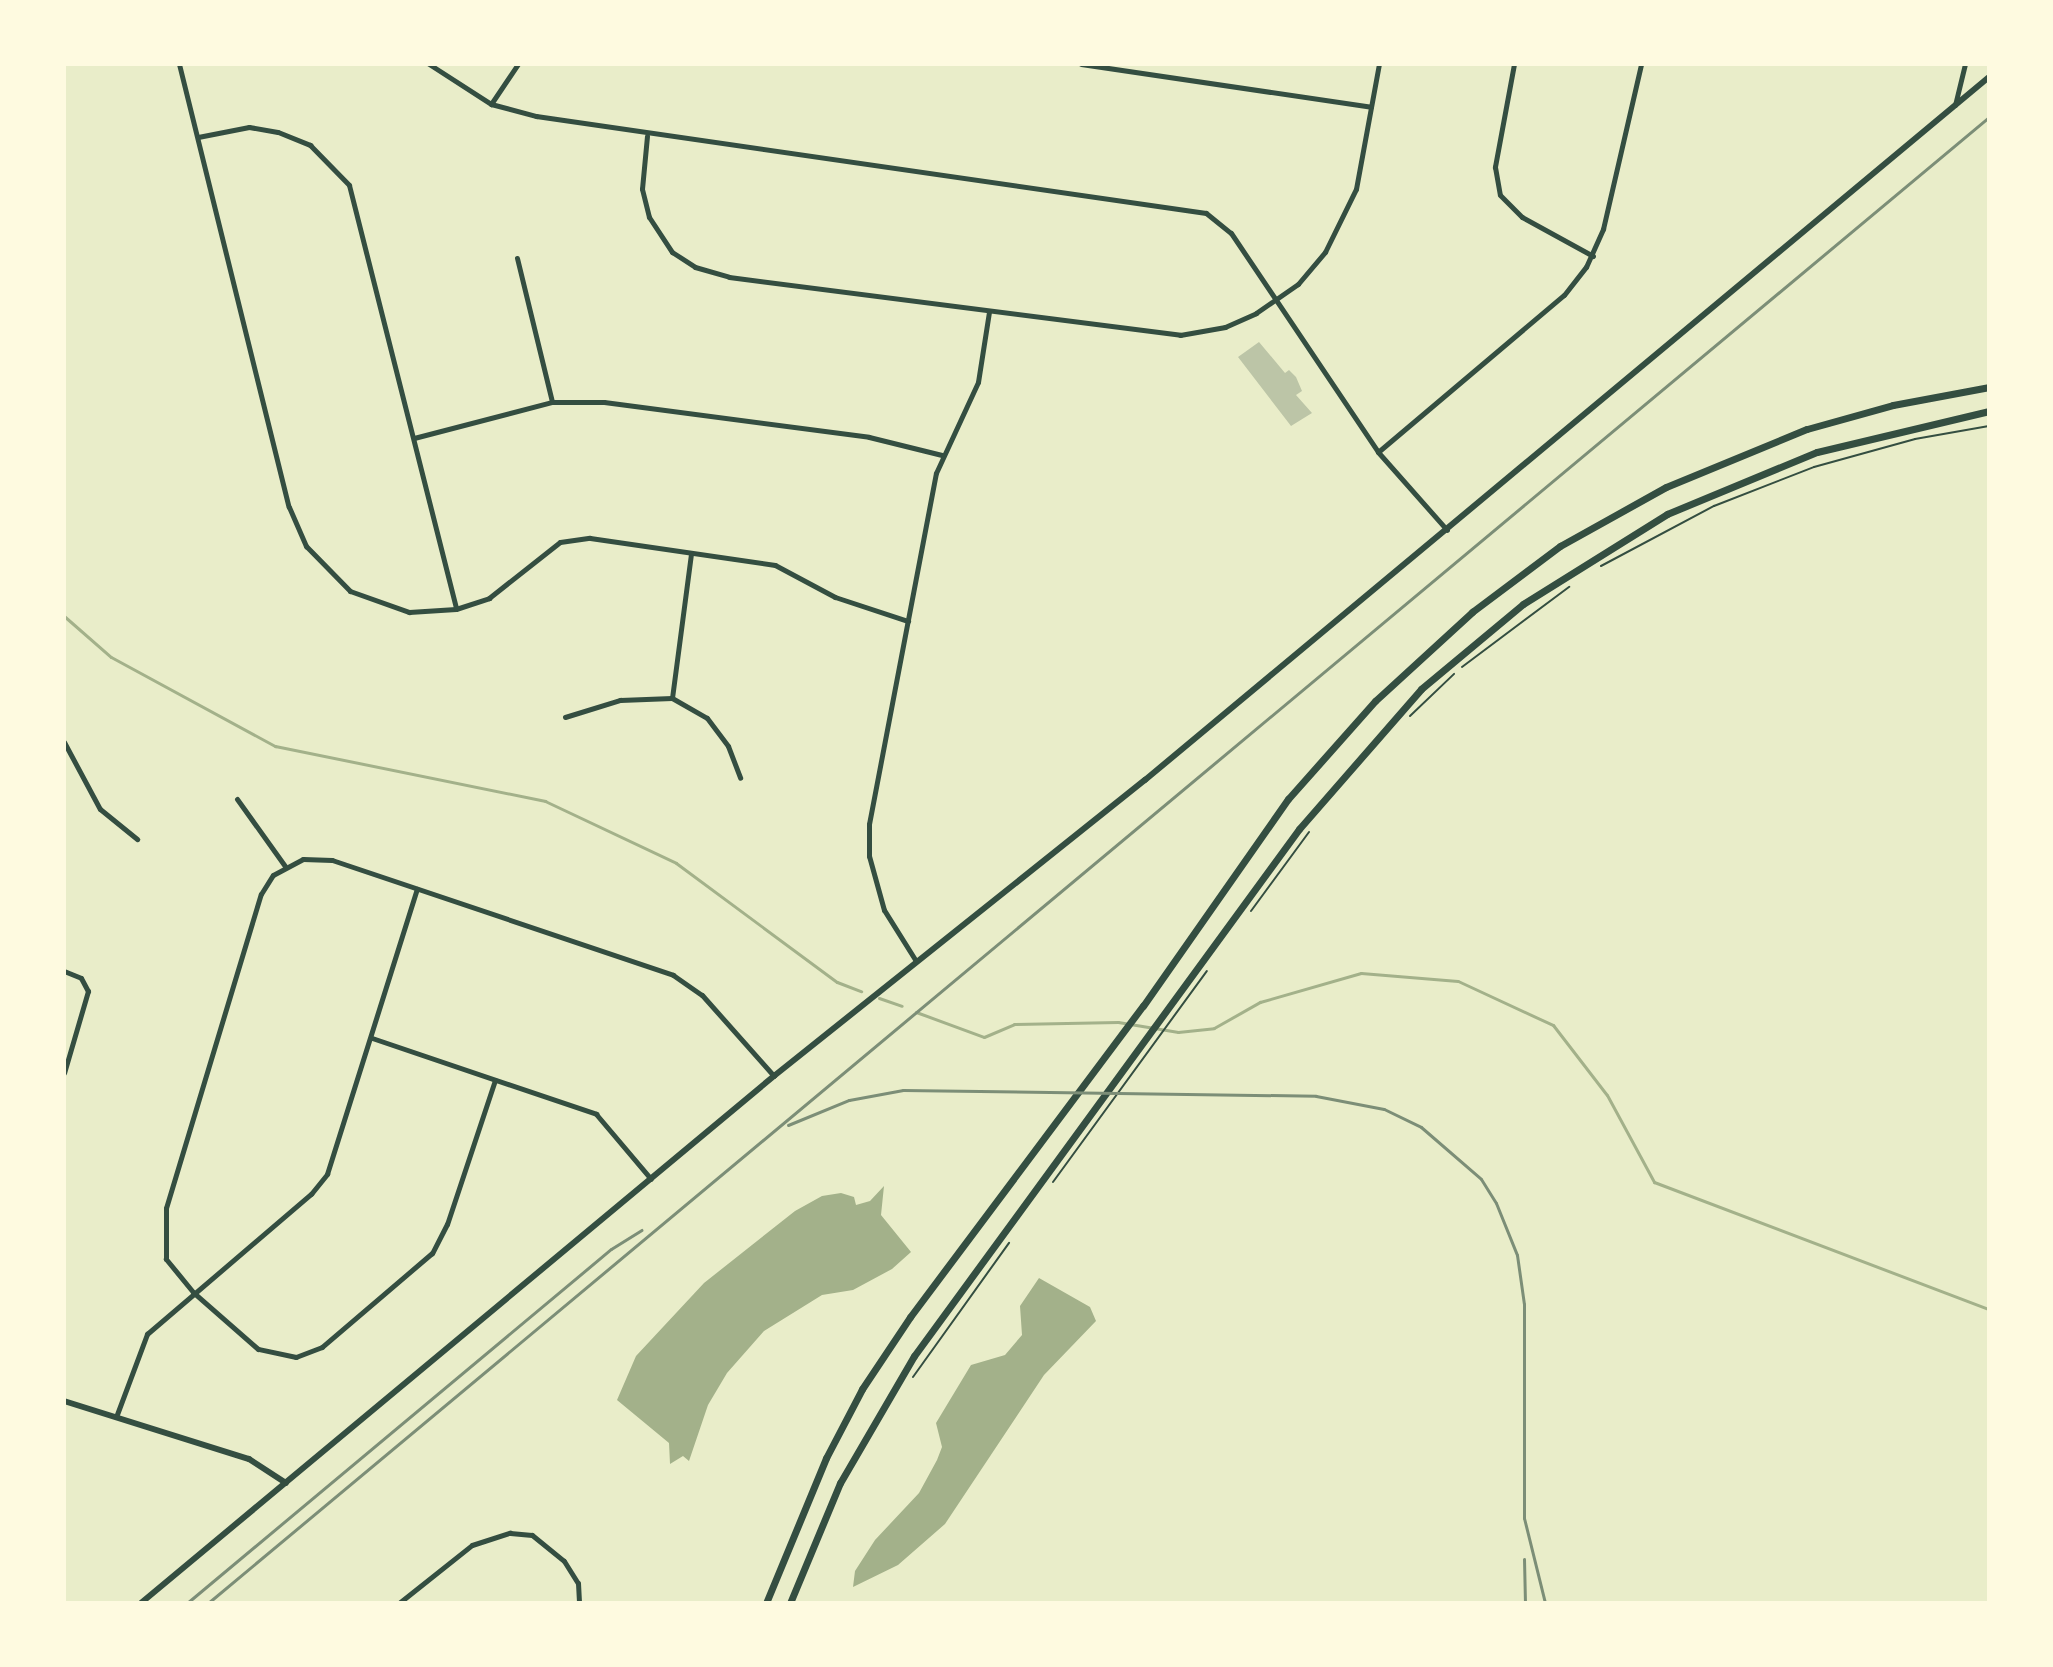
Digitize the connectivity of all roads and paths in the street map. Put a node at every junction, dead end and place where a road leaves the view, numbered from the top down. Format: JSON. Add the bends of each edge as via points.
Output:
{"nodes":[{"id":1,"x":179,"y":64,"type":"edge"},
{"id":2,"x":429,"y":64,"type":"edge"},
{"id":3,"x":518,"y":64,"type":"edge"},
{"id":4,"x":1081,"y":64,"type":"edge"},
{"id":5,"x":1379,"y":64,"type":"edge"},
{"id":6,"x":1514,"y":64,"type":"edge"},
{"id":7,"x":1641,"y":64,"type":"edge"},
{"id":8,"x":1965,"y":64,"type":"edge"},
{"id":9,"x":1989,"y":77,"type":"edge"},
{"id":10,"x":491,"y":104,"type":"junction"},
{"id":11,"x":1955,"y":105,"type":"junction"},
{"id":12,"x":1371,"y":107,"type":"junction"},
{"id":13,"x":647,"y":136,"type":"junction"},
{"id":14,"x":198,"y":137,"type":"junction"},
{"id":15,"x":1593,"y":256,"type":"junction"},
{"id":16,"x":517,"y":258,"type":"dead end"},
{"id":17,"x":1275,"y":300,"type":"junction"},
{"id":18,"x":989,"y":312,"type":"junction"},
{"id":19,"x":1989,"y":387,"type":"edge"},
{"id":20,"x":552,"y":402,"type":"junction"},
{"id":21,"x":1989,"y":411,"type":"edge"},
{"id":22,"x":1989,"y":426,"type":"edge"},
{"id":23,"x":414,"y":438,"type":"junction"},
{"id":24,"x":1378,"y":452,"type":"junction"},
{"id":25,"x":942,"y":455,"type":"junction"},
{"id":26,"x":1447,"y":530,"type":"junction"},
{"id":27,"x":691,"y":553,"type":"junction"},
{"id":28,"x":1594,"y":571,"type":"dead end"},
{"id":29,"x":1573,"y":584,"type":"dead end"},
{"id":30,"x":456,"y":609,"type":"junction"},
{"id":31,"x":908,"y":621,"type":"junction"},
{"id":32,"x":672,"y":698,"type":"junction"},
{"id":33,"x":565,"y":717,"type":"dead end"},
{"id":34,"x":1407,"y":719,"type":"dead end"},
{"id":35,"x":64,"y":742,"type":"edge"},
{"id":36,"x":740,"y":778,"type":"dead end"},
{"id":37,"x":237,"y":799,"type":"dead end"},
{"id":38,"x":1312,"y":828,"type":"dead end"},
{"id":39,"x":137,"y":839,"type":"dead end"},
{"id":40,"x":285,"y":866,"type":"junction"},
{"id":41,"x":417,"y":889,"type":"junction"},
{"id":42,"x":1245,"y":918,"type":"dead end"},
{"id":43,"x":916,"y":961,"type":"junction"},
{"id":44,"x":1211,"y":966,"type":"dead end"},
{"id":45,"x":64,"y":971,"type":"edge"},
{"id":46,"x":372,"y":1038,"type":"junction"},
{"id":47,"x":64,"y":1073,"type":"edge"},
{"id":48,"x":774,"y":1076,"type":"junction"},
{"id":49,"x":495,"y":1080,"type":"junction"},
{"id":50,"x":651,"y":1179,"type":"junction"},
{"id":51,"x":1051,"y":1185,"type":"dead end"},
{"id":52,"x":1016,"y":1232,"type":"dead end"},
{"id":53,"x":193,"y":1292,"type":"junction"},
{"id":54,"x":908,"y":1384,"type":"dead end"},
{"id":55,"x":64,"y":1401,"type":"edge"},
{"id":56,"x":116,"y":1417,"type":"junction"},
{"id":57,"x":286,"y":1483,"type":"junction"},
{"id":58,"x":141,"y":1603,"type":"edge"},
{"id":59,"x":399,"y":1603,"type":"edge"},
{"id":60,"x":579,"y":1603,"type":"edge"},
{"id":61,"x":766,"y":1603,"type":"edge"},
{"id":62,"x":790,"y":1603,"type":"edge"}],
"edges":[{"from":1,"to":14,"type":"street"},
{"from":2,"to":10,"type":"street"},
{"from":3,"to":10,"type":"street"},
{"from":4,"to":12,"type":"street"},
{"from":5,"to":12,"type":"street"},
{"from":6,"to":15,"type":"street","via":[[1495,167],[1500,195],[1522,217]]},
{"from":7,"to":15,"type":"street"},
{"from":8,"to":11,"type":"street"},
{"from":9,"to":11,"type":"street"},
{"from":10,"to":13,"type":"street"},
{"from":11,"to":26,"type":"street"},
{"from":12,"to":17,"type":"street","via":[[1347,214],[1313,267]]},
{"from":13,"to":17,"type":"street","via":[[1196,209],[1225,226]]},
{"from":13,"to":18,"type":"street","via":[[642,189],[649,217],[672,252],[695,267],[729,277]]},
{"from":14,"to":23,"type":"street","via":[[249,127],[278,132],[310,145],[349,185]]},
{"from":14,"to":30,"type":"street","via":[[289,507],[306,546],[328,575],[366,599],[409,612]]},
{"from":15,"to":24,"type":"street","via":[[1564,295]]},
{"from":16,"to":20,"type":"street"},
{"from":17,"to":18,"type":"street","via":[[1242,321],[1180,335]]},
{"from":17,"to":24,"type":"street"},
{"from":18,"to":25,"type":"street","via":[[978,382]]},
{"from":19,"to":61,"type":"main road","via":[[1893,405],[1776,439],[1666,487],[1560,546],[1472,612],[1375,701],[1288,799],[862,1389],[799,1513]]},
{"from":20,"to":23,"type":"street"},
{"from":20,"to":25,"type":"street","via":[[604,402],[722,416],[869,437]]},
{"from":21,"to":62,"type":"main road","via":[[1872,436],[1717,489],[1617,541],[1470,645],[1384,728],[1299,829],[876,1415],[810,1546]]},
{"from":22,"to":28,"type":"path","via":[[1863,452],[1764,485]]},
{"from":23,"to":30,"type":"street"},
{"from":24,"to":26,"type":"street"},
{"from":25,"to":31,"type":"street"},
{"from":26,"to":43,"type":"street"},
{"from":27,"to":30,"type":"street","via":[[590,538],[560,542],[489,598]]},
{"from":27,"to":31,"type":"street","via":[[775,565],[835,597]]},
{"from":27,"to":32,"type":"street"},
{"from":29,"to":34,"type":"path","via":[[1502,634]]},
{"from":31,"to":43,"type":"street","via":[[868,841],[884,910]]},
{"from":32,"to":33,"type":"street","via":[[620,700]]},
{"from":32,"to":36,"type":"street","via":[[707,718],[728,746]]},
{"from":35,"to":39,"type":"street","via":[[100,809]]},
{"from":37,"to":40,"type":"street"},
{"from":38,"to":42,"type":"path"},
{"from":40,"to":41,"type":"street","via":[[303,859],[332,860]]},
{"from":40,"to":53,"type":"street","via":[[261,894],[166,1208],[166,1259]]},
{"from":41,"to":46,"type":"street"},
{"from":41,"to":48,"type":"street","via":[[681,979],[702,995]]},
{"from":43,"to":48,"type":"street"},
{"from":44,"to":51,"type":"path"},
{"from":45,"to":47,"type":"street","via":[[81,978],[88,991]]},
{"from":46,"to":49,"type":"street"},
{"from":46,"to":53,"type":"street","via":[[336,1152],[320,1185]]},
{"from":48,"to":50,"type":"street"},
{"from":49,"to":50,"type":"street","via":[[596,1114]]},
{"from":49,"to":53,"type":"street","via":[[447,1224],[432,1253],[322,1347],[296,1357],[258,1349]]},
{"from":50,"to":57,"type":"street"},
{"from":52,"to":54,"type":"path"},
{"from":53,"to":56,"type":"street","via":[[140,1345]]},
{"from":55,"to":56,"type":"street"},
{"from":56,"to":57,"type":"street","via":[[249,1459]]},
{"from":57,"to":58,"type":"street"},
{"from":59,"to":60,"type":"street","via":[[472,1545],[510,1533],[532,1535],[564,1561],[578,1583]]}]}
